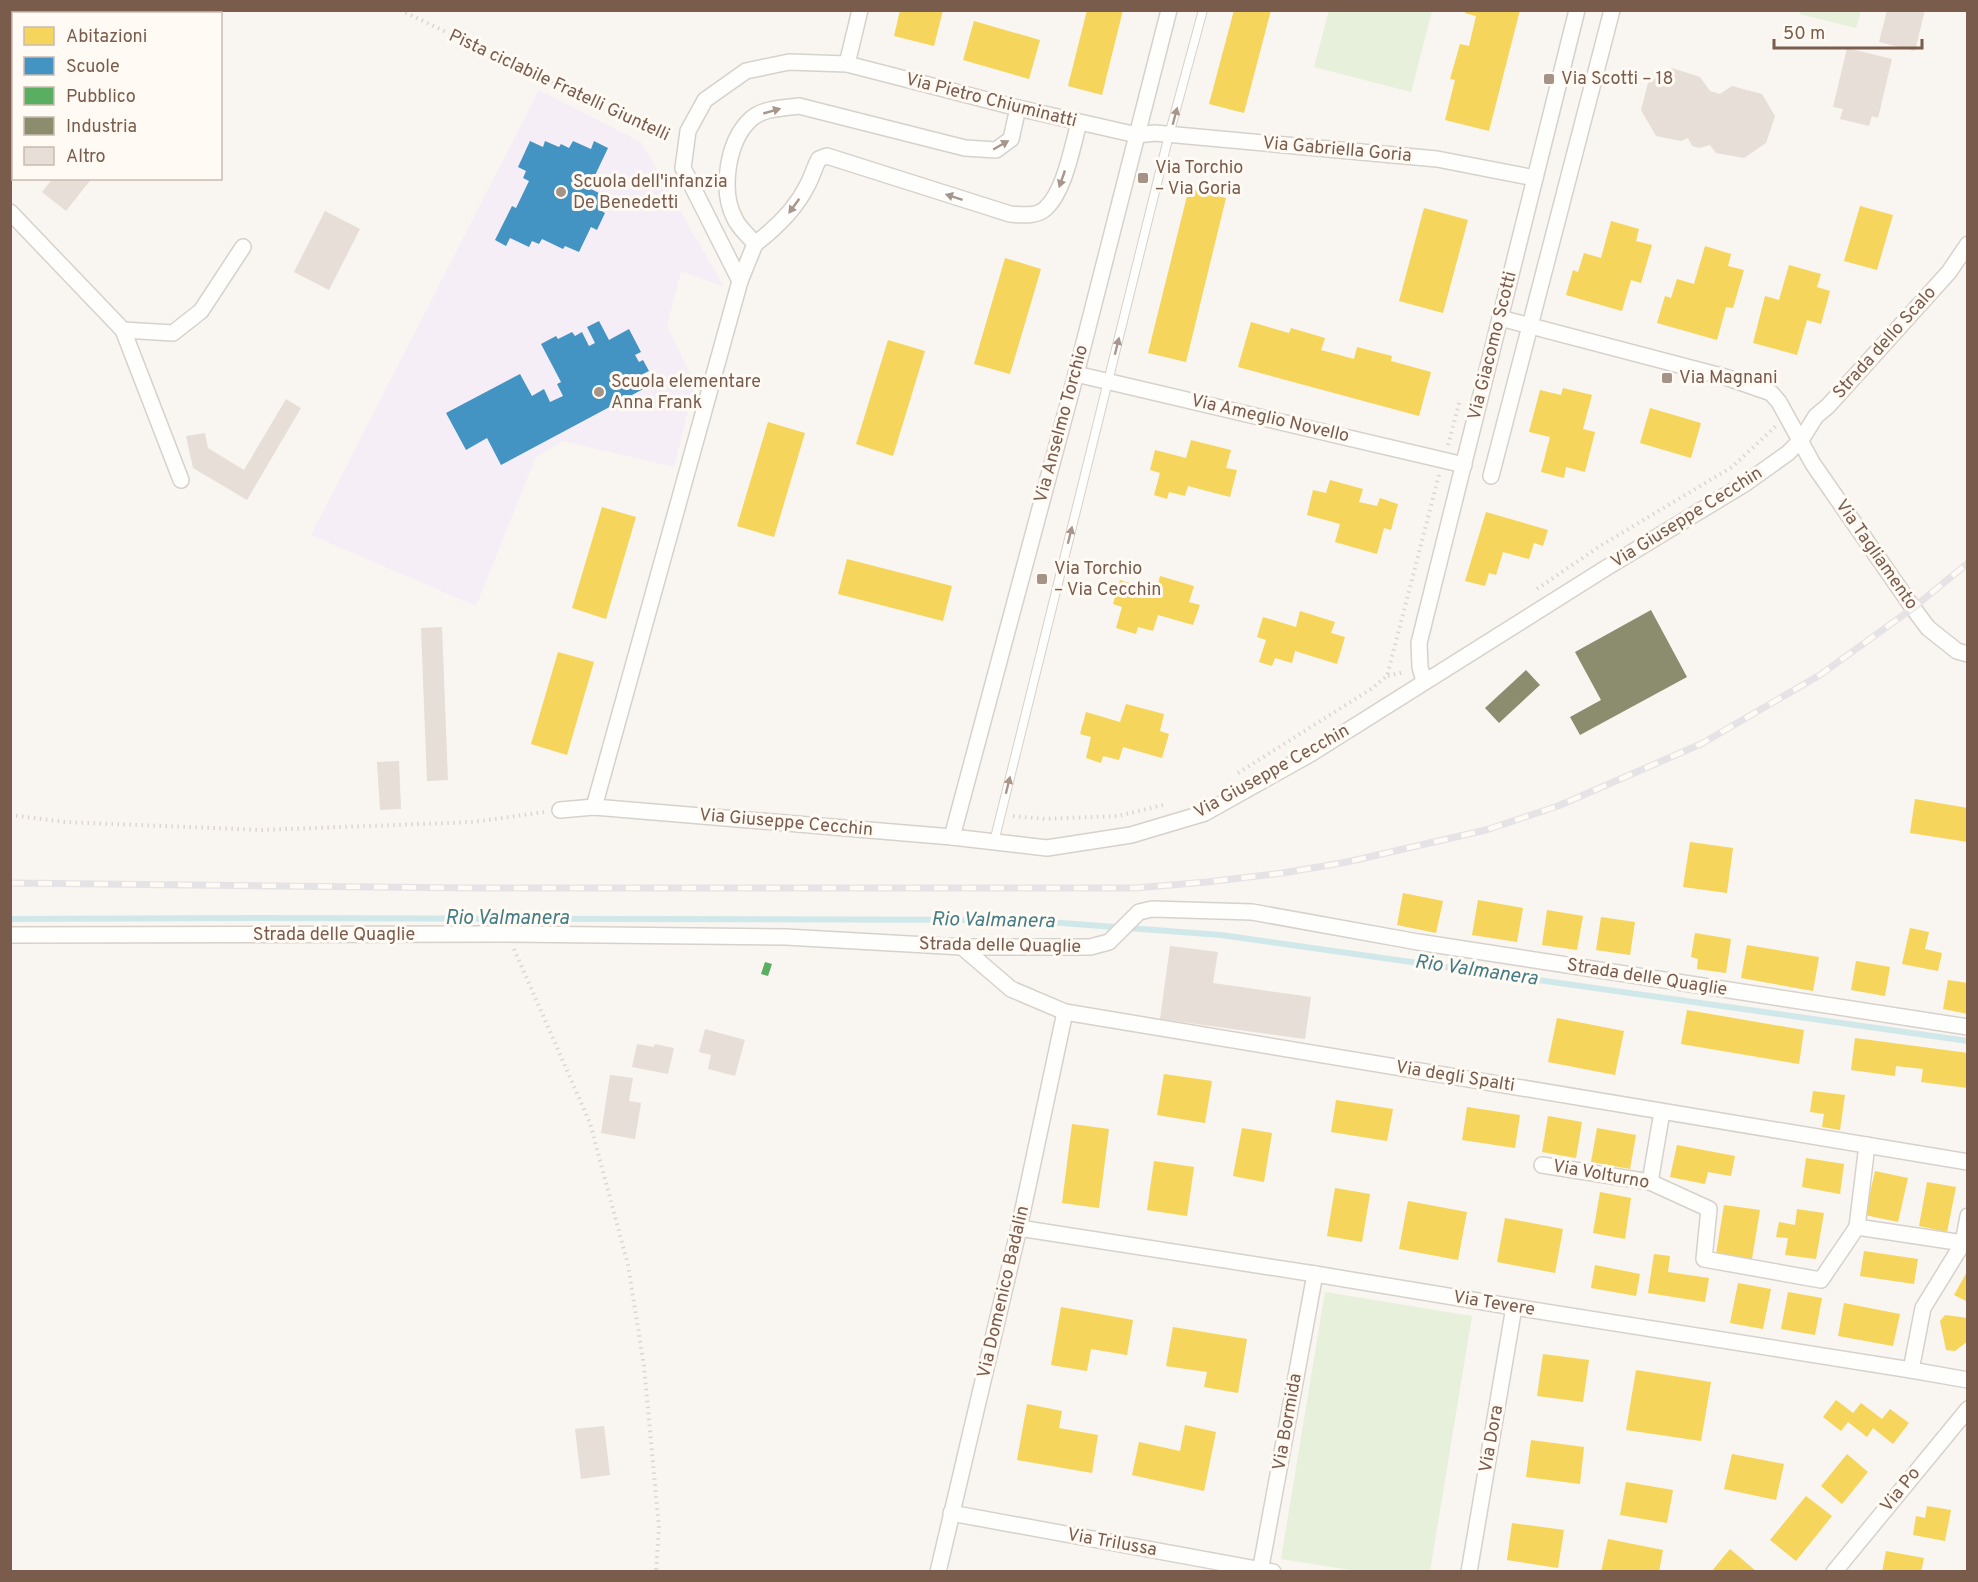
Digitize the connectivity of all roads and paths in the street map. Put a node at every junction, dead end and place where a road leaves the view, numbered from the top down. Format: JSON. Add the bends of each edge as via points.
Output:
{"nodes":[{"id":1,"x":400,"y":10,"type":"edge"},
{"id":2,"x":860,"y":10,"type":"edge"},
{"id":3,"x":1169,"y":10,"type":"edge"},
{"id":4,"x":1203,"y":10,"type":"edge"},
{"id":5,"x":1577,"y":10,"type":"edge"},
{"id":6,"x":1612,"y":10,"type":"edge"},
{"id":7,"x":847,"y":64,"type":"junction"},
{"id":8,"x":1018,"y":108,"type":"junction"},
{"id":9,"x":1079,"y":123,"type":"junction"},
{"id":10,"x":1137,"y":135,"type":"junction"},
{"id":11,"x":1169,"y":135,"type":"junction"},
{"id":12,"x":686,"y":146,"type":"junction"},
{"id":13,"x":1535,"y":178,"type":"junction"},
{"id":14,"x":10,"y":212,"type":"edge"},
{"id":15,"x":755,"y":244,"type":"junction"},
{"id":16,"x":1968,"y":244,"type":"edge"},
{"id":17,"x":243,"y":247,"type":"dead end"},
{"id":18,"x":740,"y":281,"type":"junction"},
{"id":19,"x":1500,"y":318,"type":"junction"},
{"id":20,"x":1530,"y":326,"type":"junction"},
{"id":21,"x":123,"y":330,"type":"junction"},
{"id":22,"x":1076,"y":374,"type":"junction"},
{"id":23,"x":1108,"y":381,"type":"junction"},
{"id":24,"x":1462,"y":391,"type":"dead end"},
{"id":25,"x":1786,"y":417,"type":"junction"},
{"id":26,"x":1801,"y":440,"type":"junction"},
{"id":27,"x":1443,"y":460,"type":"junction"},
{"id":28,"x":1464,"y":465,"type":"junction"},
{"id":29,"x":1491,"y":476,"type":"dead end"},
{"id":30,"x":181,"y":480,"type":"dead end"},
{"id":31,"x":1534,"y":591,"type":"dead end"},
{"id":32,"x":1968,"y":654,"type":"edge"},
{"id":33,"x":1422,"y":674,"type":"junction"},
{"id":34,"x":1387,"y":676,"type":"junction"},
{"id":35,"x":1228,"y":779,"type":"dead end"},
{"id":36,"x":1164,"y":805,"type":"dead end"},
{"id":37,"x":594,"y":807,"type":"junction"},
{"id":38,"x":560,"y":810,"type":"joint"},
{"id":39,"x":10,"y":815,"type":"edge"},
{"id":40,"x":1000,"y":815,"type":"junction"},
{"id":41,"x":952,"y":837,"type":"junction"},
{"id":42,"x":994,"y":842,"type":"junction"},
{"id":43,"x":507,"y":934,"type":"junction"},
{"id":44,"x":10,"y":935,"type":"edge"},
{"id":45,"x":962,"y":947,"type":"junction"},
{"id":46,"x":1065,"y":1012,"type":"junction"},
{"id":47,"x":1968,"y":1027,"type":"edge"},
{"id":48,"x":1662,"y":1112,"type":"junction"},
{"id":49,"x":1867,"y":1145,"type":"junction"},
{"id":50,"x":1968,"y":1162,"type":"edge"},
{"id":51,"x":1542,"y":1165,"type":"dead end"},
{"id":52,"x":1650,"y":1182,"type":"junction"},
{"id":53,"x":1968,"y":1216,"type":"edge"},
{"id":54,"x":1857,"y":1227,"type":"junction"},
{"id":55,"x":1019,"y":1228,"type":"junction"},
{"id":56,"x":1963,"y":1243,"type":"junction"},
{"id":57,"x":1315,"y":1274,"type":"junction"},
{"id":58,"x":1514,"y":1307,"type":"junction"},
{"id":59,"x":1911,"y":1370,"type":"junction"},
{"id":60,"x":1968,"y":1380,"type":"edge"},
{"id":61,"x":1968,"y":1409,"type":"edge"},
{"id":62,"x":951,"y":1513,"type":"junction"},
{"id":63,"x":1265,"y":1571,"type":"edge"},
{"id":64,"x":656,"y":1572,"type":"edge"},
{"id":65,"x":938,"y":1572,"type":"edge"},
{"id":66,"x":1469,"y":1572,"type":"edge"},
{"id":67,"x":1834,"y":1572,"type":"edge"}],
"edges":[{"from":1,"to":12,"type":"path","name":"Pista ciclabile Fratelli Giuntelli"},
{"from":2,"to":7,"type":"street"},
{"from":3,"to":10,"type":"street","name":"Via Anselmo Torchio"},
{"from":11,"to":4,"type":"lane","one_way":true},
{"from":5,"to":13,"type":"street","name":"Via Giacomo Scotti"},
{"from":6,"to":20,"type":"street"},
{"from":7,"to":8,"type":"street","name":"Via Pietro Chiuminatti"},
{"from":7,"to":12,"type":"street","name":"Via Pietro Chiuminatti","via":[[789,62],[746,71],[705,100],[687,131]]},
{"from":8,"to":9,"type":"street","name":"Via Pietro Chiuminatti"},
{"from":15,"to":8,"type":"street","one_way":true,"via":[[735,219],[727,195],[728,168],[738,138],[752,118],[773,109],[800,106],[965,148],[996,150],[1011,139]]},
{"from":9,"to":10,"type":"street","name":"Via Pietro Chiuminatti"},
{"from":9,"to":15,"type":"street","one_way":true,"via":[[1059,188],[1046,209],[1030,215],[1010,214],[827,156],[819,159],[793,208]]},
{"from":10,"to":11,"type":"street","name":"Via Gabriella Goria"},
{"from":10,"to":22,"type":"street","name":"Via Anselmo Torchio"},
{"from":11,"to":13,"type":"street","name":"Via Gabriella Goria","via":[[1437,159]]},
{"from":23,"to":11,"type":"lane","one_way":true},
{"from":12,"to":18,"type":"street","name":"Via Pietro Chiuminatti","via":[[683,168]]},
{"from":13,"to":19,"type":"street","name":"Via Giacomo Scotti"},
{"from":14,"to":21,"type":"street"},
{"from":15,"to":18,"type":"street"},
{"from":16,"to":26,"type":"street","name":"Strada dello Scalo","via":[[1949,272],[1816,416]]},
{"from":17,"to":21,"type":"street","via":[[201,311],[173,333]]},
{"from":18,"to":37,"type":"street"},
{"from":19,"to":20,"type":"street","name":"Via Tagliamento"},
{"from":19,"to":28,"type":"street","name":"Via Giacomo Scotti"},
{"from":20,"to":25,"type":"street","name":"Via Tagliamento","via":[[1725,376],[1771,393]]},
{"from":20,"to":29,"type":"street"},
{"from":21,"to":30,"type":"street"},
{"from":22,"to":23,"type":"street","name":"Via Ameglio Novello"},
{"from":22,"to":41,"type":"street","name":"Via Anselmo Torchio"},
{"from":23,"to":27,"type":"street","name":"Via Ameglio Novello"},
{"from":40,"to":23,"type":"lane","one_way":true},
{"from":24,"to":27,"type":"path"},
{"from":25,"to":26,"type":"street","name":"Via Tagliamento"},
{"from":25,"to":31,"type":"path","via":[[1732,467],[1600,546]]},
{"from":26,"to":32,"type":"street","name":"Via Tagliamento","via":[[1813,464],[1928,628],[1957,651]]},
{"from":26,"to":33,"type":"street","name":"Via Giuseppe Cecchin","via":[[1746,483]]},
{"from":27,"to":28,"type":"street","name":"Via Ameglio Novello"},
{"from":27,"to":34,"type":"path"},
{"from":28,"to":33,"type":"street","name":"Via Giacomo Scotti","via":[[1419,644]]},
{"from":33,"to":34,"type":"path"},
{"from":33,"to":42,"type":"street","name":"Via Giuseppe Cecchin","via":[[1312,753],[1205,813],[1131,836],[1047,848]]},
{"from":34,"to":35,"type":"path"},
{"from":36,"to":40,"type":"path","via":[[1118,816],[1046,819]]},
{"from":37,"to":38,"type":"street","name":"Via Giuseppe Cecchin"},
{"from":37,"to":41,"type":"street","name":"Via Giuseppe Cecchin"},
{"from":38,"to":39,"type":"path","via":[[473,822],[262,830],[65,822]]},
{"from":40,"to":42,"type":"lane"},
{"from":41,"to":42,"type":"street","name":"Via Giuseppe Cecchin"},
{"from":43,"to":44,"type":"street","name":"Strada delle Quaglie"},
{"from":43,"to":45,"type":"street","name":"Strada delle Quaglie","via":[[786,937]]},
{"from":43,"to":64,"type":"path","via":[[590,1124],[628,1265],[644,1366],[659,1528]]},
{"from":45,"to":46,"type":"street","name":"Via degli Spalti","via":[[1011,989]]},
{"from":45,"to":47,"type":"street","name":"Strada delle Quaglie","via":[[1090,947],[1109,942],[1139,912],[1152,909],[1252,912],[1418,942]]},
{"from":46,"to":48,"type":"street","name":"Via degli Spalti"},
{"from":46,"to":55,"type":"street","name":"Via Domenico Badalin"},
{"from":48,"to":49,"type":"street","name":"Via degli Spalti"},
{"from":48,"to":52,"type":"street"},
{"from":49,"to":50,"type":"street","name":"Via degli Spalti"},
{"from":49,"to":54,"type":"street"},
{"from":51,"to":52,"type":"street","name":"Via Volturno"},
{"from":52,"to":54,"type":"street","name":"Via Volturno","via":[[1709,1209],[1704,1259],[1821,1280]]},
{"from":53,"to":56,"type":"street"},
{"from":54,"to":56,"type":"street"},
{"from":55,"to":57,"type":"street","name":"Via Tevere"},
{"from":55,"to":62,"type":"street","name":"Via Domenico Badalin"},
{"from":56,"to":59,"type":"street","via":[[1923,1308]]},
{"from":57,"to":58,"type":"street","name":"Via Tevere"},
{"from":57,"to":63,"type":"street","name":"Via Bormida"},
{"from":58,"to":59,"type":"street","name":"Via Tevere"},
{"from":58,"to":66,"type":"street","name":"Via Dora"},
{"from":59,"to":60,"type":"street","name":"Via Tevere"},
{"from":61,"to":67,"type":"street","name":"Via Po"},
{"from":62,"to":63,"type":"street","name":"Via Trilussa"},
{"from":62,"to":65,"type":"street","name":"Via Domenico Badalin"}]}
